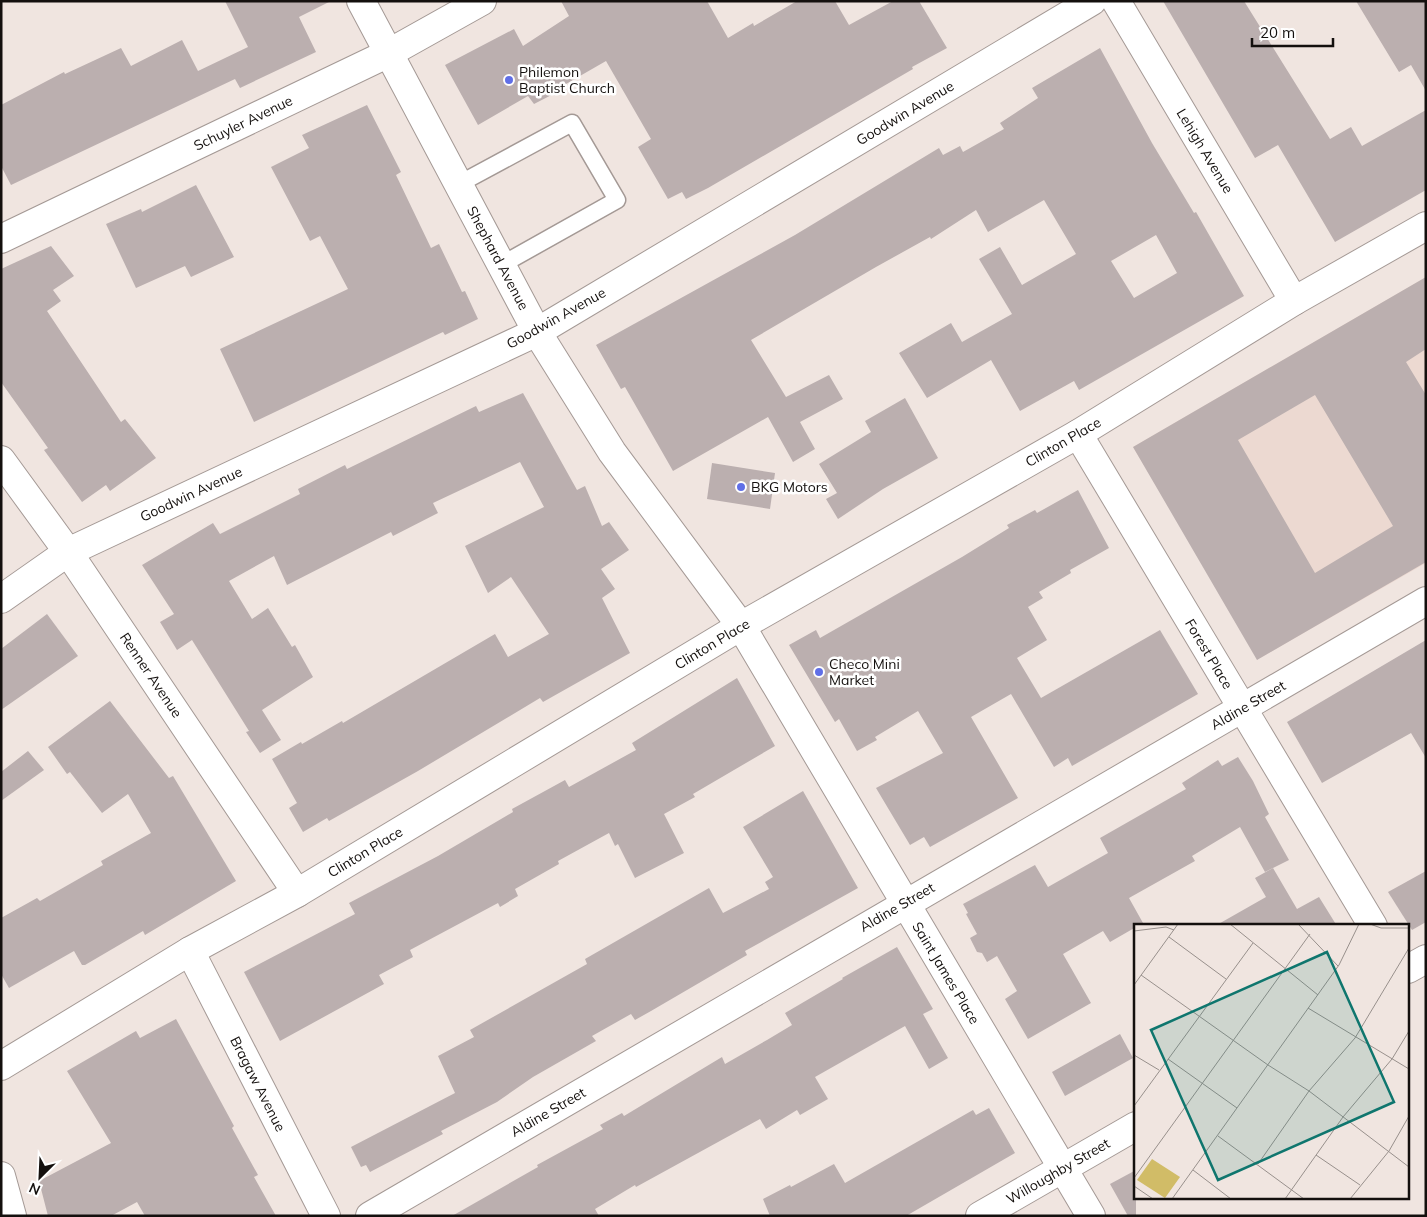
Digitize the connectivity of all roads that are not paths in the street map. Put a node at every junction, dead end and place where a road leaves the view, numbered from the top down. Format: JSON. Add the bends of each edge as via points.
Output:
{"nodes":[{"id":1,"x":361,"y":1,"type":"edge"},
{"id":2,"x":482,"y":1,"type":"edge"},
{"id":3,"x":1092,"y":1,"type":"edge"},
{"id":4,"x":1116,"y":1,"type":"edge"},
{"id":5,"x":389,"y":53,"type":"junction"},
{"id":6,"x":459,"y":184,"type":"junction"},
{"id":7,"x":1426,"y":226,"type":"edge"},
{"id":8,"x":1,"y":239,"type":"edge"},
{"id":9,"x":501,"y":265,"type":"junction"},
{"id":10,"x":1294,"y":301,"type":"junction"},
{"id":11,"x":537,"y":332,"type":"junction"},
{"id":12,"x":1078,"y":434,"type":"junction"},
{"id":13,"x":1,"y":460,"type":"edge"},
{"id":14,"x":68,"y":552,"type":"junction"},
{"id":15,"x":1,"y":599,"type":"edge"},
{"id":16,"x":1426,"y":601,"type":"edge"},
{"id":17,"x":741,"y":626,"type":"junction"},
{"id":18,"x":1242,"y":709,"type":"junction"},
{"id":19,"x":297,"y":893,"type":"junction"},
{"id":20,"x":904,"y":903,"type":"junction"},
{"id":21,"x":1372,"y":924,"type":"edge"},
{"id":22,"x":190,"y":951,"type":"junction"},
{"id":23,"x":1426,"y":959,"type":"edge"},
{"id":24,"x":1410,"y":967,"type":"edge"},
{"id":25,"x":1,"y":1066,"type":"edge"},
{"id":26,"x":1134,"y":1127,"type":"edge"},
{"id":27,"x":1063,"y":1168,"type":"junction"},
{"id":28,"x":1,"y":1176,"type":"edge"},
{"id":29,"x":12,"y":1216,"type":"edge"},
{"id":30,"x":326,"y":1216,"type":"edge"},
{"id":31,"x":370,"y":1216,"type":"edge"},
{"id":32,"x":980,"y":1216,"type":"edge"},
{"id":33,"x":1091,"y":1216,"type":"edge"}],
"edges":[{"from":1,"to":5,"type":"street","name":"Shephard Avenue"},
{"from":2,"to":5,"type":"street","name":"Schuyler Avenue"},
{"from":3,"to":11,"type":"street","name":"Goodwin Avenue"},
{"from":4,"to":10,"type":"street","name":"Lehigh Avenue"},
{"from":5,"to":6,"type":"street","name":"Shephard Avenue"},
{"from":5,"to":8,"type":"street","name":"Schuyler Avenue"},
{"from":6,"to":9,"type":"street","name":"Shephard Avenue"},
{"from":6,"to":9,"type":"lane","via":[[572,123],[617,200]]},
{"from":7,"to":10,"type":"street","name":"Clinton Place"},
{"from":9,"to":11,"type":"street","name":"Shephard Avenue"},
{"from":10,"to":12,"type":"street","name":"Clinton Place"},
{"from":11,"to":14,"type":"street","name":"Goodwin Avenue"},
{"from":11,"to":17,"type":"street","name":"Shephard Avenue","via":[[612,452]]},
{"from":12,"to":17,"type":"street","name":"Clinton Place"},
{"from":12,"to":18,"type":"street","name":"Forest Place"},
{"from":13,"to":14,"type":"street","name":"Renner Avenue"},
{"from":14,"to":15,"type":"street","name":"Goodwin Avenue"},
{"from":14,"to":19,"type":"street","name":"Renner Avenue"},
{"from":16,"to":18,"type":"street","name":"Aldine Street"},
{"from":17,"to":19,"type":"street","name":"Clinton Place"},
{"from":17,"to":20,"type":"street","name":"Saint James Place"},
{"from":18,"to":20,"type":"street","name":"Aldine Street"},
{"from":18,"to":21,"type":"street","name":"Forest Place"},
{"from":19,"to":22,"type":"street","name":"Clinton Place"},
{"from":20,"to":27,"type":"street","name":"Saint James Place"},
{"from":20,"to":31,"type":"street","name":"Aldine Street"},
{"from":22,"to":25,"type":"street","name":"Clinton Place"},
{"from":22,"to":30,"type":"street","name":"Bragaw Avenue"},
{"from":23,"to":24,"type":"street"},
{"from":26,"to":27,"type":"street","name":"Willoughby Street"},
{"from":27,"to":32,"type":"street","name":"Willoughby Street"},
{"from":27,"to":33,"type":"street","name":"Saint James Place"},
{"from":28,"to":29,"type":"street"}]}
